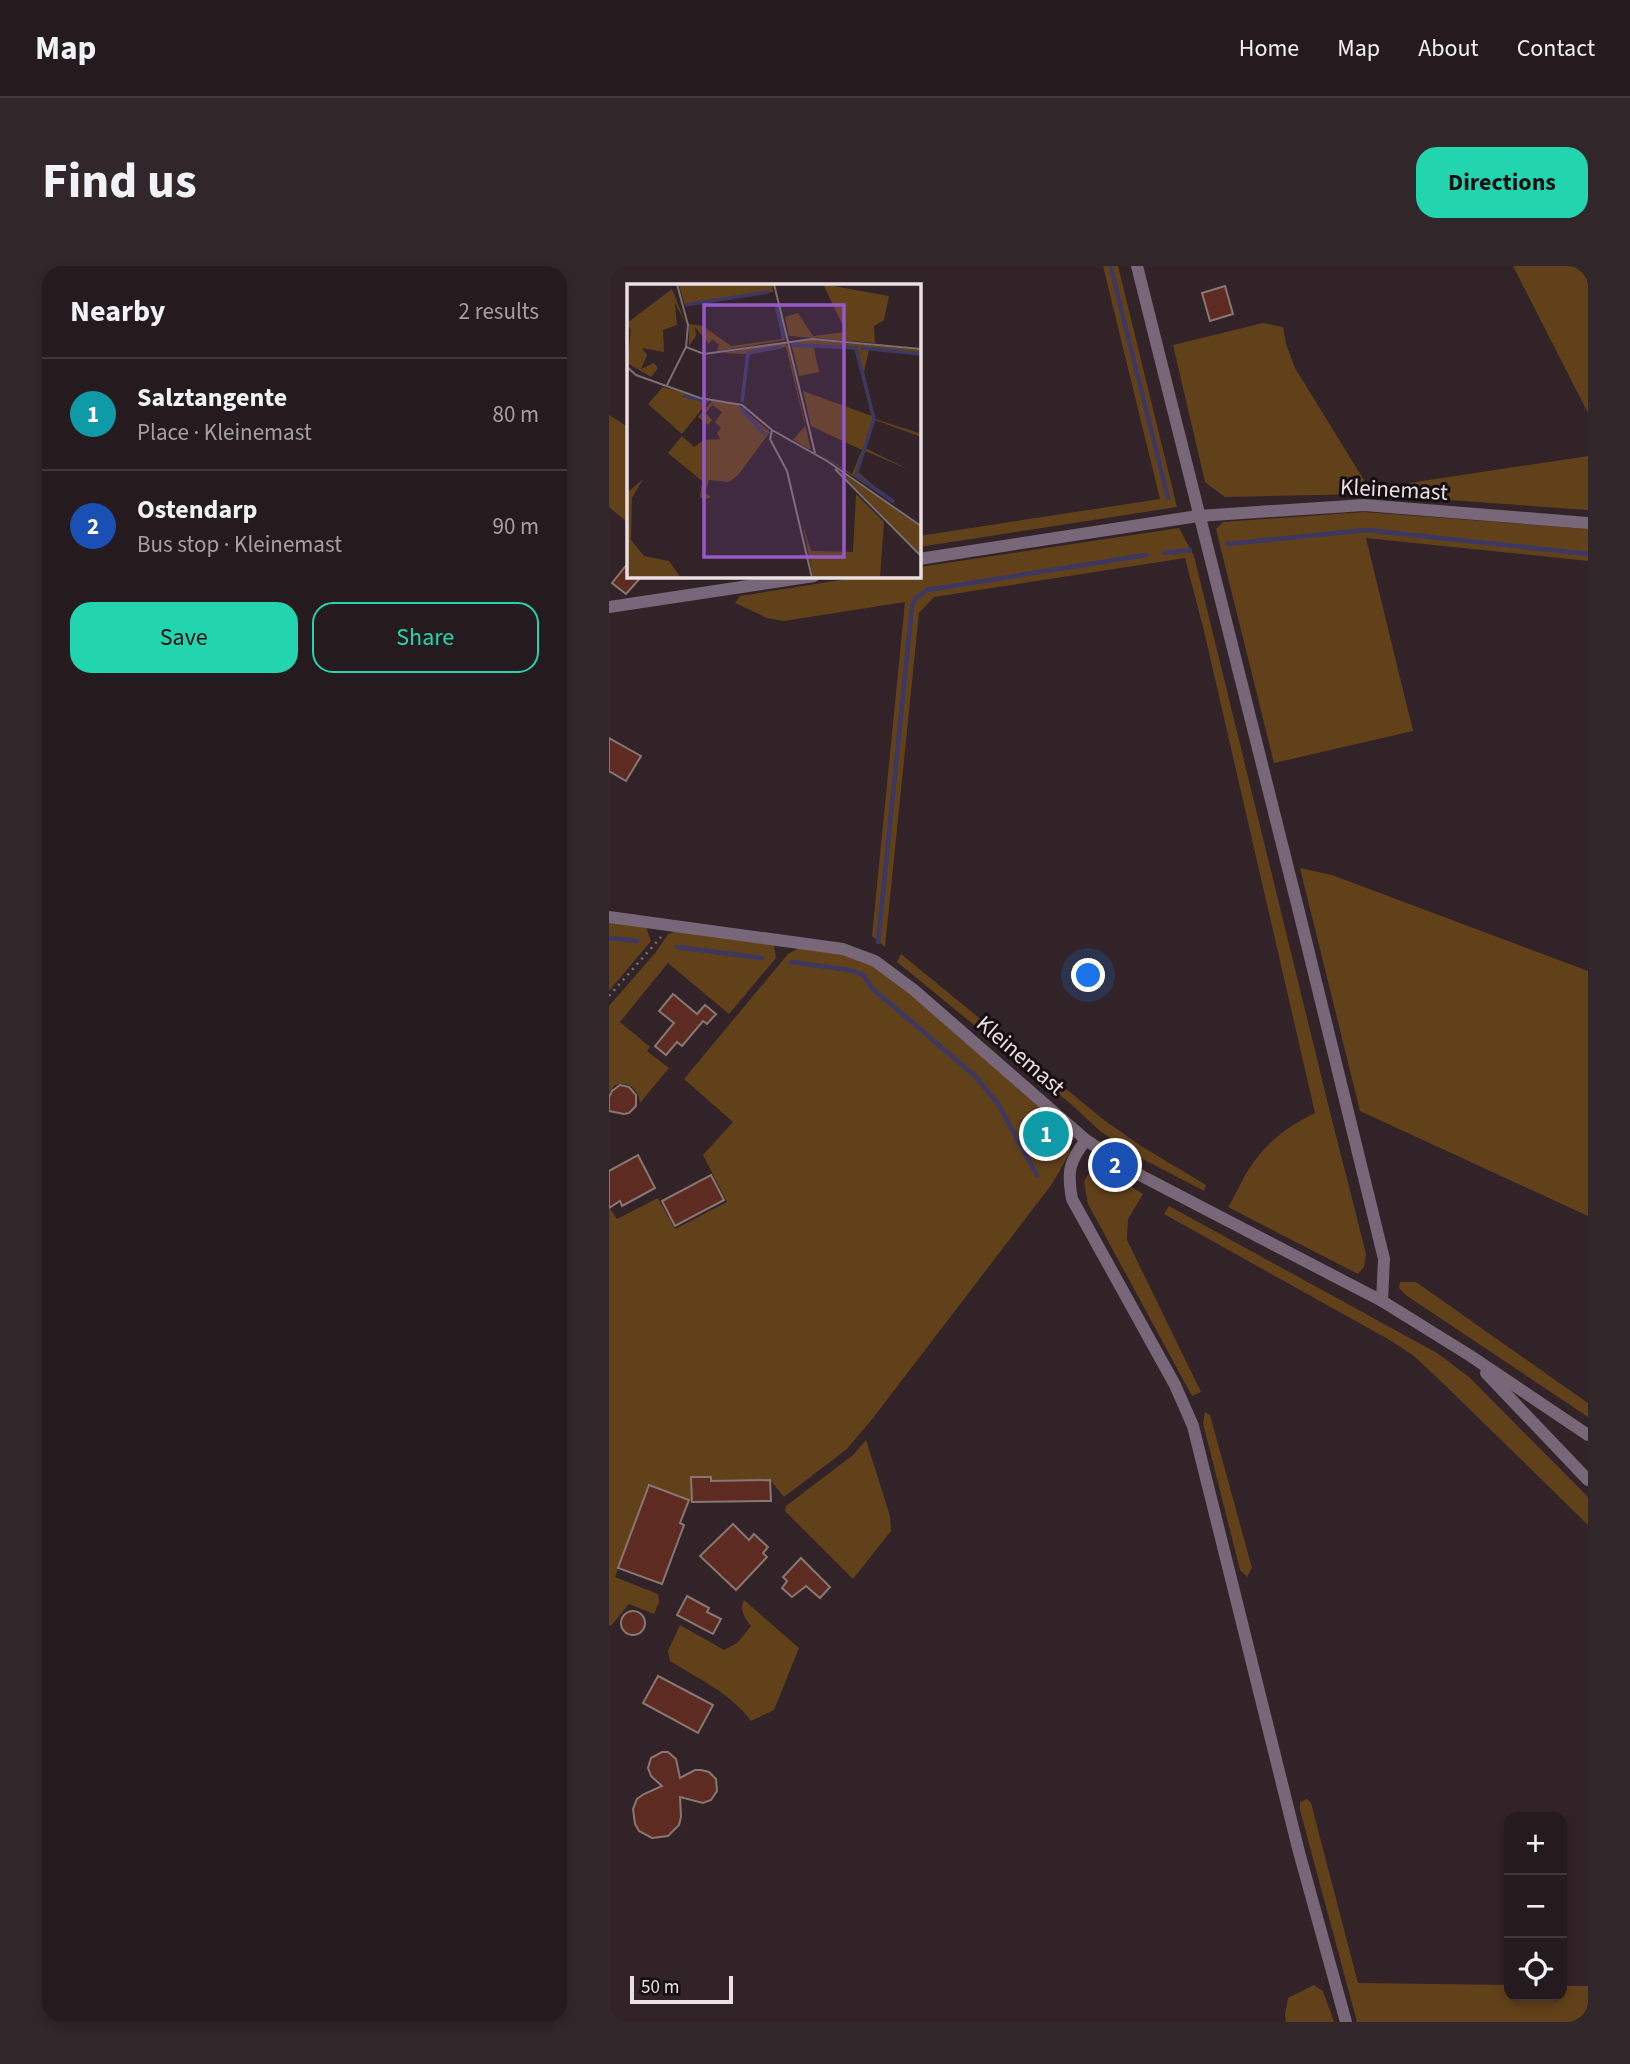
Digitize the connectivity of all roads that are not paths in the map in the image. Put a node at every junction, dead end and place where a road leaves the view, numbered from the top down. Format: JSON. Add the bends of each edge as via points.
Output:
{"nodes":[{"id":1,"x":1137,"y":266,"type":"edge"},
{"id":2,"x":1198,"y":516,"type":"junction"},
{"id":3,"x":1588,"y":523,"type":"edge"},
{"id":4,"x":921,"y":559,"type":"edge"},
{"id":5,"x":801,"y":578,"type":"edge"},
{"id":6,"x":609,"y":607,"type":"edge"},
{"id":7,"x":609,"y":917,"type":"edge"},
{"id":8,"x":1086,"y":1140,"type":"junction"},
{"id":9,"x":1382,"y":1301,"type":"junction"},
{"id":10,"x":1469,"y":1355,"type":"junction"},
{"id":11,"x":1588,"y":1435,"type":"edge"},
{"id":12,"x":1588,"y":1479,"type":"edge"},
{"id":13,"x":1346,"y":2022,"type":"edge"}],
"edges":[{"from":1,"to":2,"type":"street"},
{"from":2,"to":3,"type":"street","name":"Kleinemast","via":[[1364,505]]},
{"from":2,"to":4,"type":"street","name":"Kleinemast"},
{"from":2,"to":9,"type":"street","via":[[1384,1259]]},
{"from":5,"to":6,"type":"street"},
{"from":7,"to":8,"type":"street","name":"Kleinemast","via":[[843,949],[875,961]]},
{"from":8,"to":9,"type":"street","name":"Kleinemast","via":[[1136,1173]]},
{"from":8,"to":13,"type":"street","via":[[1069,1172],[1072,1199],[1193,1426],[1299,1853]]},
{"from":9,"to":10,"type":"street","name":"Kleinemast"},
{"from":10,"to":11,"type":"street","name":"Kleinemast"},
{"from":10,"to":12,"type":"street","name":"Kleinemast"}]}
